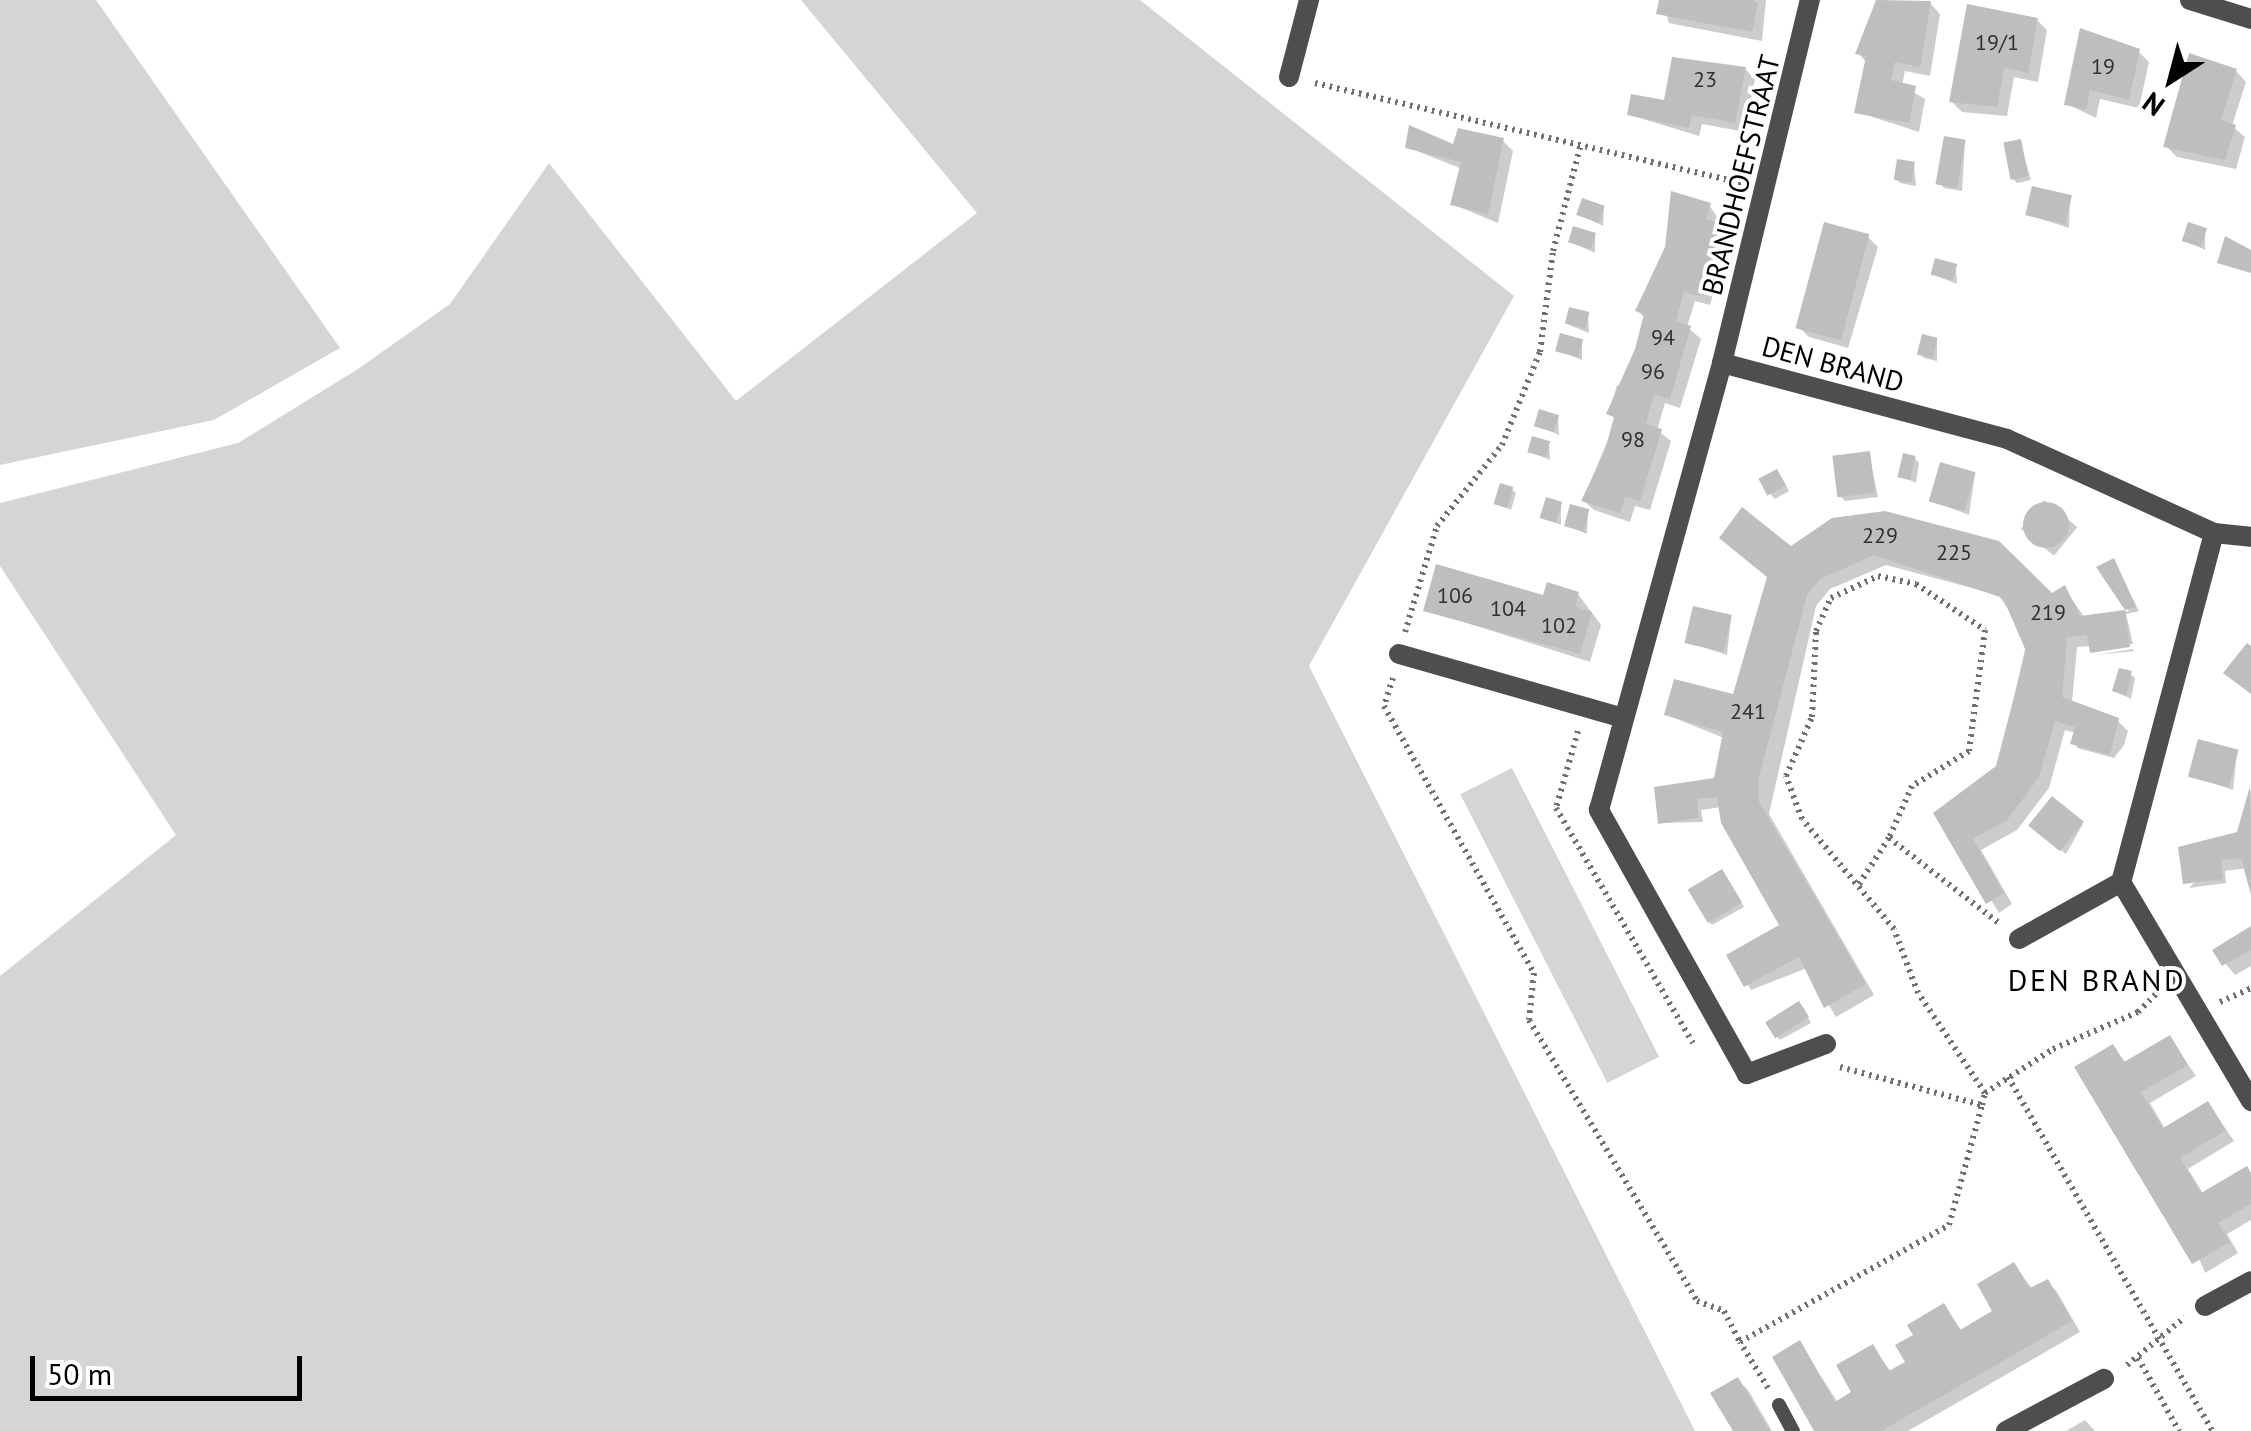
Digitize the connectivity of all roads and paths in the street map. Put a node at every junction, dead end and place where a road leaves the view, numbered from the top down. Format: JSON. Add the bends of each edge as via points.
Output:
{"nodes":[{"id":1,"x":1308,"y":0,"type":"edge"},
{"id":2,"x":1810,"y":0,"type":"edge"},
{"id":3,"x":2190,"y":0,"type":"edge"},
{"id":4,"x":2251,"y":19,"type":"edge"},
{"id":5,"x":1290,"y":78,"type":"joint"},
{"id":6,"x":1580,"y":148,"type":"junction"},
{"id":7,"x":1771,"y":190,"type":"junction"},
{"id":8,"x":1722,"y":363,"type":"junction"},
{"id":9,"x":2214,"y":533,"type":"junction"},
{"id":10,"x":2251,"y":537,"type":"edge"},
{"id":11,"x":1400,"y":654,"type":"junction"},
{"id":12,"x":1620,"y":717,"type":"junction"},
{"id":13,"x":1889,"y":838,"type":"junction"},
{"id":14,"x":2120,"y":882,"type":"junction"},
{"id":15,"x":1858,"y":884,"type":"junction"},
{"id":16,"x":2019,"y":939,"type":"joint"},
{"id":17,"x":2176,"y":975,"type":"junction"},
{"id":18,"x":1826,"y":1044,"type":"dead end"},
{"id":19,"x":1805,"y":1056,"type":"junction"},
{"id":20,"x":2008,"y":1078,"type":"junction"},
{"id":21,"x":1984,"y":1093,"type":"junction"},
{"id":22,"x":2251,"y":1101,"type":"edge"},
{"id":23,"x":1982,"y":1105,"type":"junction"},
{"id":24,"x":2251,"y":1280,"type":"edge"},
{"id":25,"x":2204,"y":1306,"type":"dead end"},
{"id":26,"x":2156,"y":1332,"type":"junction"},
{"id":27,"x":1740,"y":1342,"type":"junction"},
{"id":28,"x":2138,"y":1358,"type":"junction"},
{"id":29,"x":2104,"y":1379,"type":"joint"},
{"id":30,"x":1779,"y":1405,"type":"joint"},
{"id":31,"x":1793,"y":1431,"type":"edge"},
{"id":32,"x":2006,"y":1431,"type":"edge"},
{"id":33,"x":2179,"y":1431,"type":"edge"},
{"id":34,"x":2212,"y":1431,"type":"edge"}],
"edges":[{"from":1,"to":5,"type":"street"},
{"from":2,"to":7,"type":"street","name":"BRANDHOEFSTRAAT"},
{"from":3,"to":4,"type":"street"},
{"from":5,"to":6,"type":"path"},
{"from":6,"to":7,"type":"path"},
{"from":6,"to":11,"type":"path","via":[[1552,250],[1540,352],[1502,445],[1437,526]]},
{"from":7,"to":8,"type":"street","name":"BRANDHOEFSTRAAT"},
{"from":8,"to":9,"type":"street","name":"DEN BRAND","via":[[2007,438]]},
{"from":8,"to":12,"type":"street","name":"DEN BRAND"},
{"from":9,"to":10,"type":"street","name":"DEN BRAND"},
{"from":9,"to":14,"type":"street"},
{"from":11,"to":12,"type":"street"},
{"from":11,"to":27,"type":"path","via":[[1384,706],[1534,973],[1529,1020],[1697,1301],[1724,1310]]},
{"from":12,"to":19,"type":"street","name":"DEN BRAND","via":[[1601,781],[1604,830],[1747,1074]]},
{"from":13,"to":15,"type":"path"},
{"from":13,"to":15,"type":"path","via":[[1912,786],[1968,751],[1985,630],[1916,584],[1878,576],[1830,598],[1816,631],[1812,717],[1786,776],[1802,819]]},
{"from":13,"to":16,"type":"path"},
{"from":14,"to":16,"type":"street"},
{"from":14,"to":17,"type":"street"},
{"from":15,"to":21,"type":"path","via":[[1894,929],[1918,993]]},
{"from":17,"to":20,"type":"path","via":[[2138,1012],[2109,1017]]},
{"from":17,"to":22,"type":"street"},
{"from":18,"to":19,"type":"street","name":"DEN BRAND"},
{"from":19,"to":23,"type":"path"},
{"from":20,"to":21,"type":"path"},
{"from":20,"to":26,"type":"path"},
{"from":21,"to":23,"type":"path"},
{"from":23,"to":27,"type":"path","via":[[1949,1225]]},
{"from":24,"to":25,"type":"street"},
{"from":26,"to":28,"type":"path"},
{"from":26,"to":34,"type":"path"},
{"from":27,"to":30,"type":"path"},
{"from":28,"to":29,"type":"path"},
{"from":28,"to":33,"type":"path"},
{"from":29,"to":32,"type":"street"},
{"from":30,"to":31,"type":"lane"}]}
